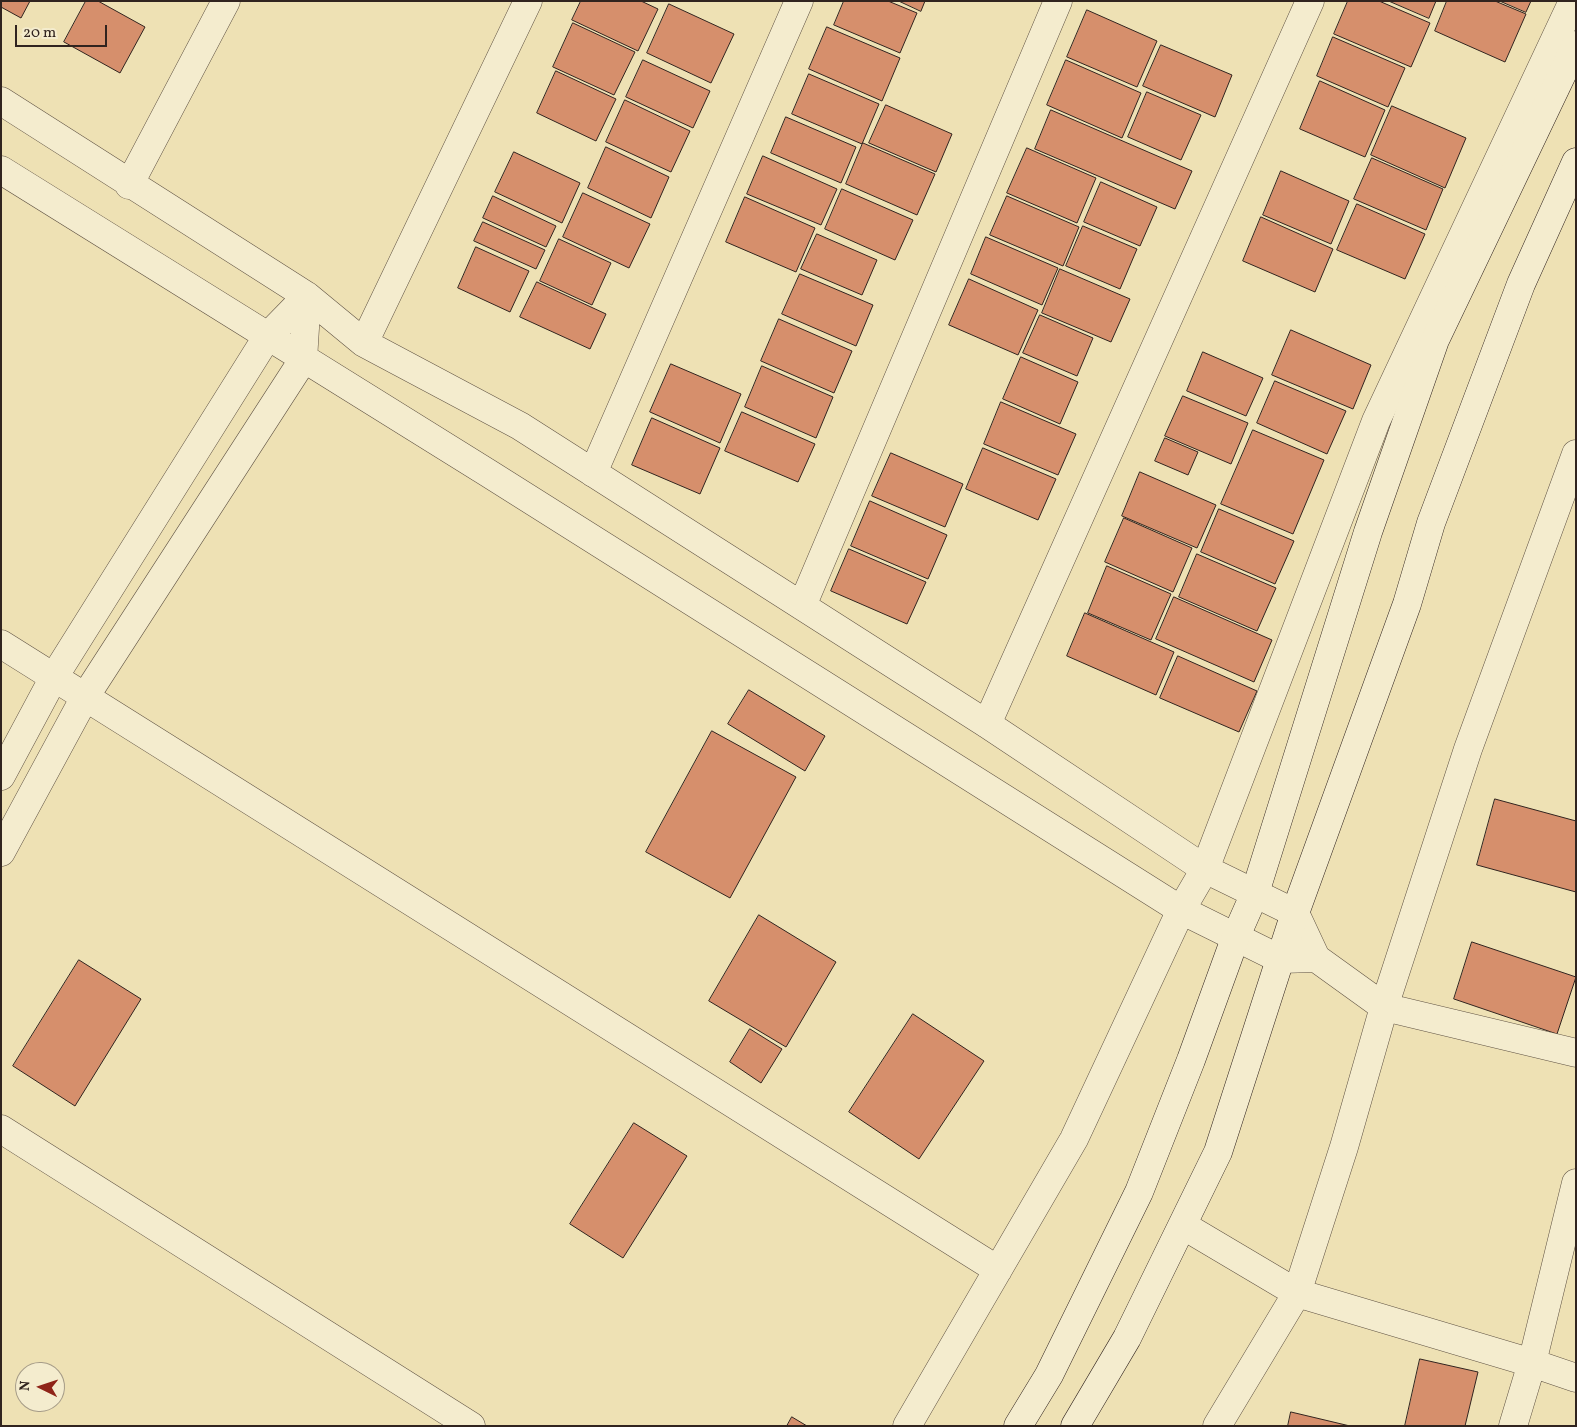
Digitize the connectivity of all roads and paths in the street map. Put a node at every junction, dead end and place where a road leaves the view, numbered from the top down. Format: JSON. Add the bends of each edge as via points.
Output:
{"nodes":[{"id":1,"x":226,"y":1,"type":"edge"},
{"id":2,"x":528,"y":1,"type":"edge"},
{"id":3,"x":799,"y":1,"type":"edge"},
{"id":4,"x":1058,"y":1,"type":"edge"},
{"id":5,"x":1310,"y":1,"type":"edge"},
{"id":6,"x":1573,"y":1,"type":"edge"},
{"id":7,"x":1576,"y":44,"type":"edge"},
{"id":8,"x":1,"y":101,"type":"edge"},
{"id":9,"x":1576,"y":162,"type":"edge"},
{"id":10,"x":1,"y":170,"type":"edge"},
{"id":11,"x":129,"y":184,"type":"junction"},
{"id":12,"x":307,"y":296,"type":"junction"},
{"id":13,"x":267,"y":337,"type":"junction"},
{"id":14,"x":364,"y":343,"type":"junction"},
{"id":15,"x":303,"y":360,"type":"junction"},
{"id":16,"x":1576,"y":454,"type":"edge"},
{"id":17,"x":593,"y":473,"type":"junction"},
{"id":18,"x":802,"y":606,"type":"junction"},
{"id":19,"x":1,"y":644,"type":"edge"},
{"id":20,"x":54,"y":677,"type":"junction"},
{"id":21,"x":85,"y":697,"type":"junction"},
{"id":22,"x":986,"y":724,"type":"junction"},
{"id":23,"x":1,"y":776,"type":"edge"},
{"id":24,"x":1,"y":852,"type":"edge"},
{"id":25,"x":1205,"y":868,"type":"junction"},
{"id":26,"x":1255,"y":893,"type":"junction"},
{"id":27,"x":1181,"y":910,"type":"junction"},
{"id":28,"x":1295,"y":913,"type":"junction"},
{"id":29,"x":1236,"y":936,"type":"junction"},
{"id":30,"x":1316,"y":958,"type":"junction"},
{"id":31,"x":1280,"y":959,"type":"junction"},
{"id":32,"x":1384,"y":1007,"type":"junction"},
{"id":33,"x":1576,"y":1053,"type":"edge"},
{"id":34,"x":1,"y":1128,"type":"edge"},
{"id":35,"x":1576,"y":1183,"type":"edge"},
{"id":36,"x":1184,"y":1226,"type":"junction"},
{"id":37,"x":998,"y":1270,"type":"junction"},
{"id":38,"x":1297,"y":1293,"type":"junction"},
{"id":39,"x":1532,"y":1363,"type":"junction"},
{"id":40,"x":1576,"y":1378,"type":"edge"},
{"id":41,"x":471,"y":1426,"type":"edge"},
{"id":42,"x":907,"y":1426,"type":"edge"},
{"id":43,"x":1018,"y":1426,"type":"edge"},
{"id":44,"x":1075,"y":1426,"type":"edge"},
{"id":45,"x":1217,"y":1426,"type":"edge"},
{"id":46,"x":1513,"y":1426,"type":"edge"}],
"edges":[{"from":1,"to":11,"type":"street"},
{"from":2,"to":14,"type":"street"},
{"from":3,"to":17,"type":"street"},
{"from":4,"to":18,"type":"street"},
{"from":5,"to":22,"type":"street"},
{"from":6,"to":25,"type":"street","via":[[1376,421]]},
{"from":7,"to":26,"type":"street","via":[[1436,340],[1368,532]]},
{"from":8,"to":11,"type":"street"},
{"from":9,"to":28,"type":"street","via":[[1521,284],[1431,523],[1407,604]]},
{"from":10,"to":13,"type":"street"},
{"from":11,"to":12,"type":"street"},
{"from":12,"to":13,"type":"street"},
{"from":12,"to":14,"type":"street"},
{"from":12,"to":15,"type":"street"},
{"from":13,"to":15,"type":"street"},
{"from":13,"to":20,"type":"street"},
{"from":14,"to":17,"type":"street","via":[[520,426]]},
{"from":15,"to":21,"type":"street"},
{"from":15,"to":27,"type":"street"},
{"from":16,"to":32,"type":"street","via":[[1468,749]]},
{"from":17,"to":18,"type":"street"},
{"from":18,"to":22,"type":"street"},
{"from":19,"to":20,"type":"street"},
{"from":20,"to":21,"type":"street"},
{"from":20,"to":23,"type":"street"},
{"from":21,"to":24,"type":"street"},
{"from":21,"to":37,"type":"street"},
{"from":22,"to":25,"type":"street"},
{"from":25,"to":26,"type":"street"},
{"from":25,"to":27,"type":"street"},
{"from":26,"to":28,"type":"street"},
{"from":26,"to":29,"type":"street"},
{"from":27,"to":29,"type":"street"},
{"from":27,"to":37,"type":"street","via":[[1074,1139]]},
{"from":28,"to":30,"type":"street"},
{"from":28,"to":31,"type":"street"},
{"from":29,"to":31,"type":"street"},
{"from":29,"to":43,"type":"street","via":[[1139,1192],[1049,1376]]},
{"from":30,"to":31,"type":"street"},
{"from":30,"to":32,"type":"street"},
{"from":31,"to":36,"type":"street","via":[[1218,1152]]},
{"from":32,"to":33,"type":"street"},
{"from":32,"to":38,"type":"street"},
{"from":34,"to":41,"type":"street"},
{"from":35,"to":39,"type":"street"},
{"from":36,"to":38,"type":"street"},
{"from":36,"to":44,"type":"street","via":[[1127,1338]]},
{"from":37,"to":42,"type":"street"},
{"from":38,"to":39,"type":"street"},
{"from":38,"to":45,"type":"street"},
{"from":39,"to":40,"type":"street"},
{"from":39,"to":46,"type":"street"}]}
